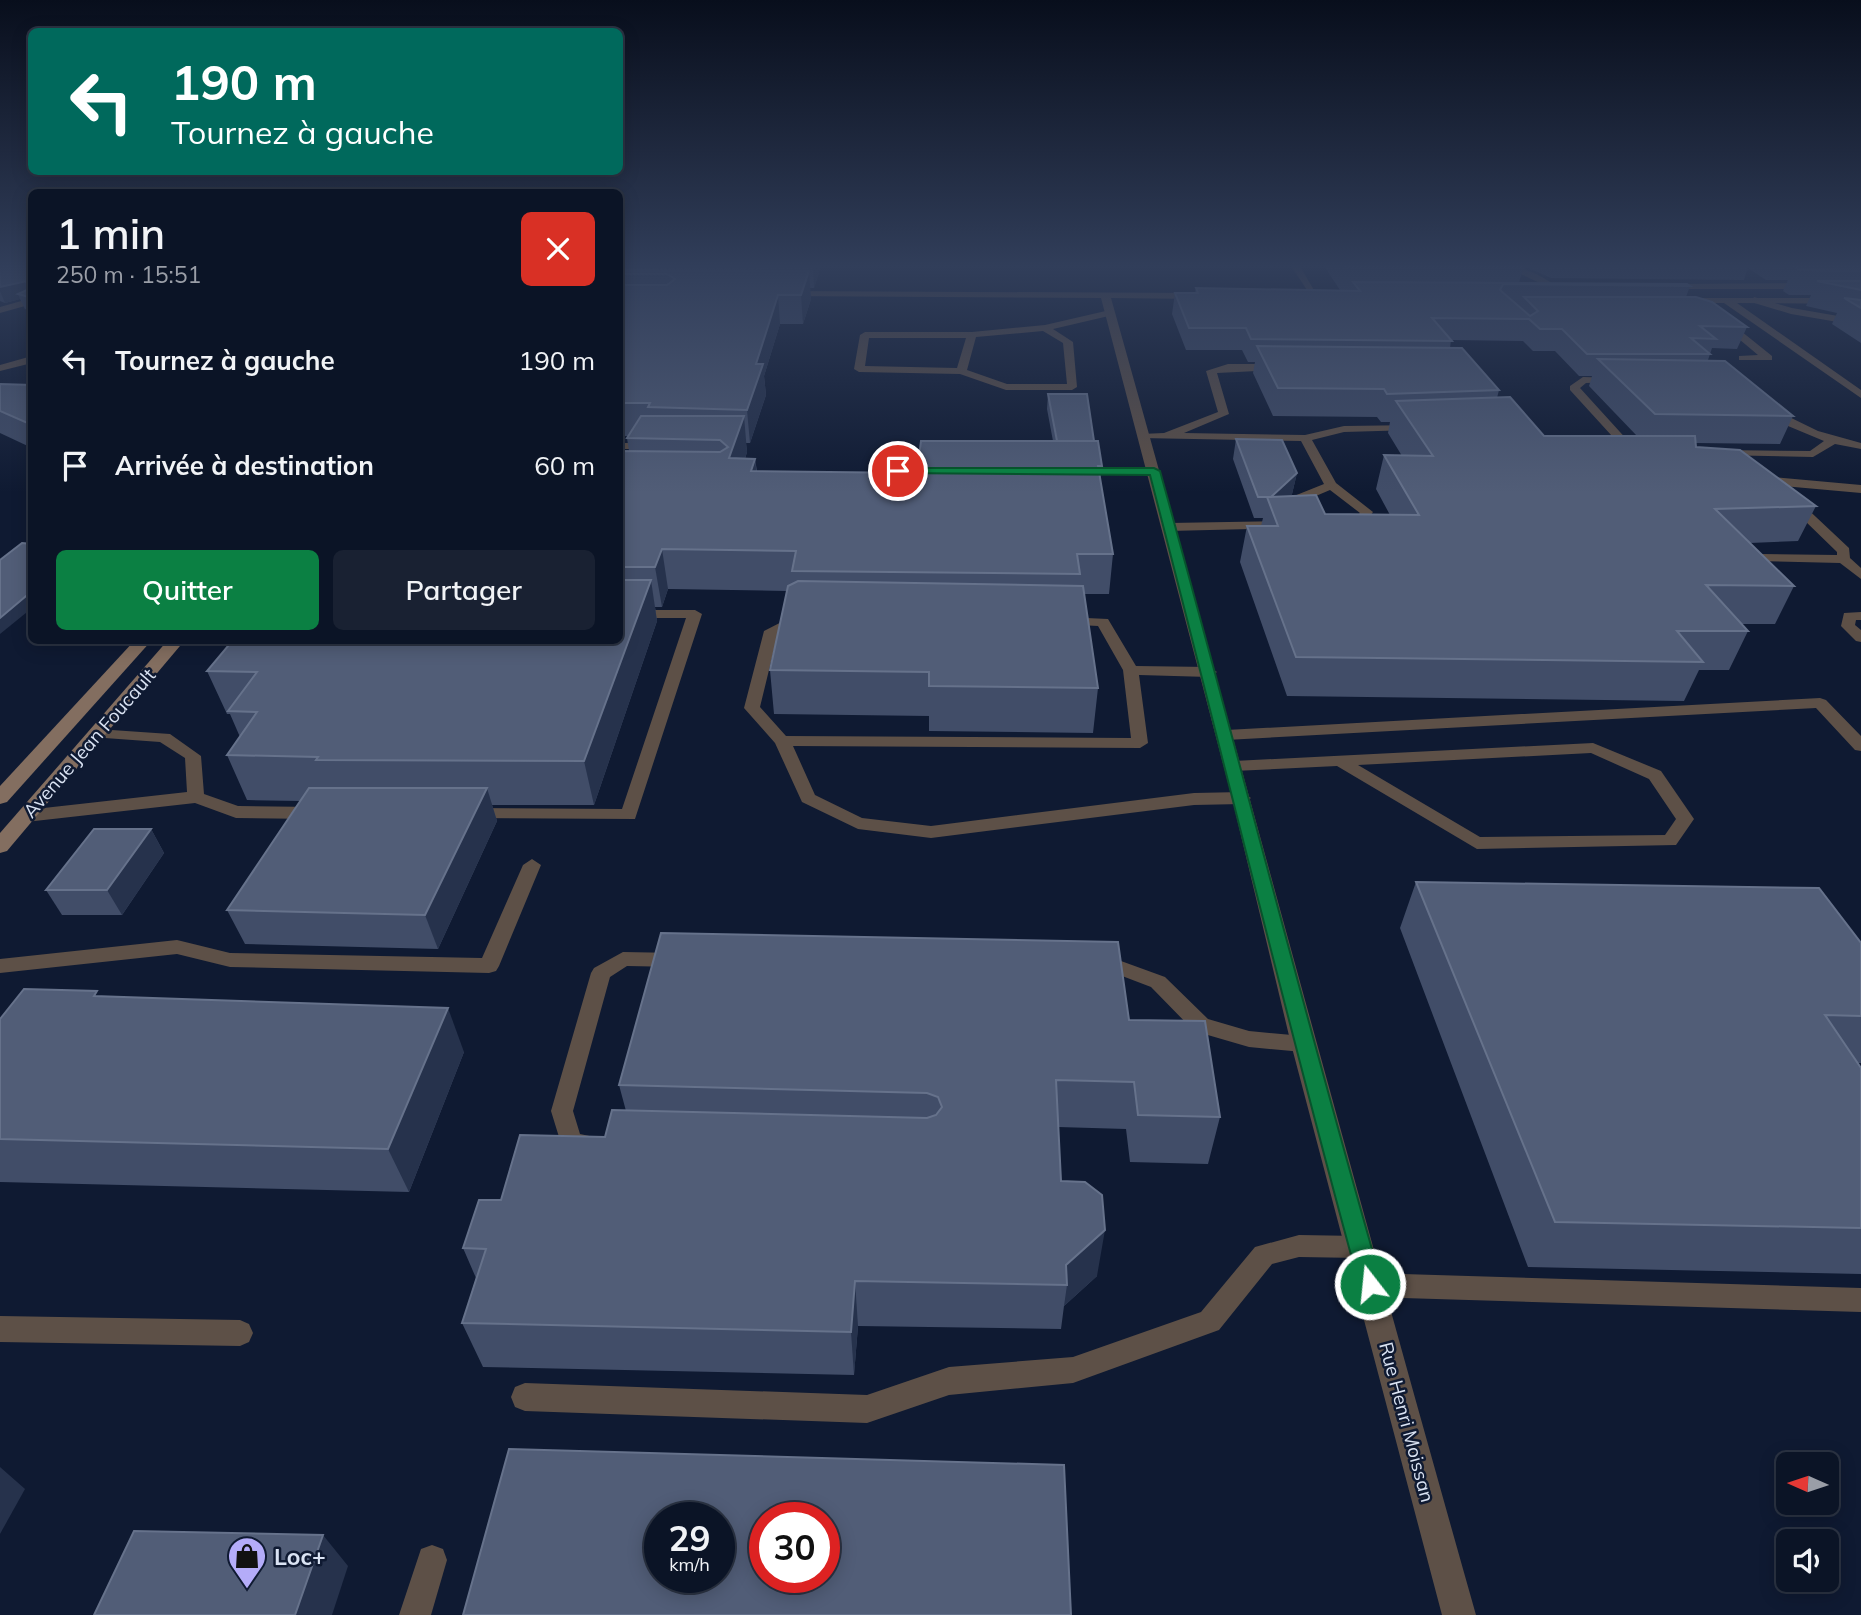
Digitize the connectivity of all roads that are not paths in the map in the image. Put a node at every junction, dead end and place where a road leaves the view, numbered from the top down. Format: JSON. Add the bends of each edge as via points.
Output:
{"nodes":[{"id":1,"x":864,"y":341,"type":"edge"},
{"id":2,"x":970,"y":341,"type":"edge"},
{"id":3,"x":1067,"y":341,"type":"edge"},
{"id":4,"x":1121,"y":341,"type":"edge"},
{"id":5,"x":1749,"y":341,"type":"edge"},
{"id":6,"x":1787,"y":341,"type":"edge"},
{"id":7,"x":1743,"y":358,"type":"dead end"},
{"id":8,"x":28,"y":360,"type":"edge"},
{"id":9,"x":1284,"y":367,"type":"edge"},
{"id":10,"x":0,"y":368,"type":"edge"},
{"id":11,"x":961,"y":371,"type":"junction"},
{"id":12,"x":1625,"y":380,"type":"edge"},
{"id":13,"x":1855,"y":387,"type":"edge"},
{"id":14,"x":1861,"y":395,"type":"edge"},
{"id":15,"x":1760,"y":403,"type":"edge"},
{"id":16,"x":1422,"y":426,"type":"edge"},
{"id":17,"x":1155,"y":436,"type":"junction"},
{"id":18,"x":1305,"y":438,"type":"junction"},
{"id":19,"x":1830,"y":441,"type":"junction"},
{"id":20,"x":623,"y":446,"type":"edge"},
{"id":21,"x":670,"y":446,"type":"edge"},
{"id":22,"x":1861,"y":446,"type":"edge"},
{"id":23,"x":1645,"y":452,"type":"edge"},
{"id":24,"x":1710,"y":453,"type":"edge"},
{"id":25,"x":952,"y":471,"type":"edge"},
{"id":26,"x":1060,"y":471,"type":"edge"},
{"id":27,"x":1154,"y":471,"type":"junction"},
{"id":28,"x":1331,"y":485,"type":"junction"},
{"id":29,"x":1858,"y":491,"type":"edge"},
{"id":30,"x":869,"y":493,"type":"edge"},
{"id":31,"x":1334,"y":522,"type":"edge"},
{"id":32,"x":1295,"y":524,"type":"edge"},
{"id":33,"x":1269,"y":526,"type":"junction"},
{"id":34,"x":1169,"y":527,"type":"junction"},
{"id":35,"x":1861,"y":551,"type":"edge"},
{"id":36,"x":1844,"y":555,"type":"junction"},
{"id":37,"x":1760,"y":558,"type":"edge"},
{"id":38,"x":1861,"y":575,"type":"edge"},
{"id":39,"x":623,"y":614,"type":"edge"},
{"id":40,"x":1861,"y":616,"type":"edge"},
{"id":41,"x":812,"y":617,"type":"edge"},
{"id":42,"x":1048,"y":621,"type":"edge"},
{"id":43,"x":1861,"y":638,"type":"edge"},
{"id":44,"x":140,"y":644,"type":"edge"},
{"id":45,"x":174,"y":644,"type":"edge"},
{"id":46,"x":1131,"y":670,"type":"junction"},
{"id":47,"x":1209,"y":672,"type":"junction"},
{"id":48,"x":97,"y":734,"type":"junction"},
{"id":49,"x":1226,"y":735,"type":"junction"},
{"id":50,"x":782,"y":741,"type":"junction"},
{"id":51,"x":1861,"y":746,"type":"edge"},
{"id":52,"x":1343,"y":762,"type":"junction"},
{"id":53,"x":1234,"y":766,"type":"junction"},
{"id":54,"x":196,"y":797,"type":"junction"},
{"id":55,"x":0,"y":798,"type":"edge"},
{"id":56,"x":1242,"y":798,"type":"junction"},
{"id":57,"x":331,"y":813,"type":"edge"},
{"id":58,"x":453,"y":814,"type":"edge"},
{"id":59,"x":26,"y":816,"type":"junction"},
{"id":60,"x":0,"y":846,"type":"edge"},
{"id":61,"x":532,"y":865,"type":"dead end"},
{"id":62,"x":692,"y":960,"type":"edge"},
{"id":63,"x":1082,"y":964,"type":"edge"},
{"id":64,"x":0,"y":966,"type":"edge"},
{"id":65,"x":1303,"y":1044,"type":"junction"},
{"id":66,"x":612,"y":1144,"type":"edge"},
{"id":67,"x":1359,"y":1247,"type":"junction"},
{"id":68,"x":1370,"y":1284,"type":"junction"},
{"id":69,"x":1861,"y":1300,"type":"edge"},
{"id":70,"x":0,"y":1329,"type":"edge"},
{"id":71,"x":240,"y":1333,"type":"dead end"},
{"id":72,"x":525,"y":1397,"type":"dead end"},
{"id":73,"x":432,"y":1560,"type":"dead end"},
{"id":74,"x":415,"y":1615,"type":"edge"},
{"id":75,"x":1459,"y":1615,"type":"edge"}],
"edges":[{"from":1,"to":11,"type":"lane","via":[[859,369]]},
{"from":2,"to":11,"type":"lane"},
{"from":3,"to":11,"type":"lane","via":[[1072,387],[1006,387]]},
{"from":4,"to":17,"type":"street","name":"Rue Henri Moissan"},
{"from":5,"to":7,"type":"lane","via":[[1768,358]]},
{"from":6,"to":13,"type":"street"},
{"from":8,"to":10,"type":"street"},
{"from":9,"to":17,"type":"lane","via":[[1211,371],[1224,414]]},
{"from":12,"to":23,"type":"lane","via":[[1583,380],[1574,387],[1626,445]]},
{"from":13,"to":14,"type":"street"},
{"from":15,"to":19,"type":"lane","via":[[1791,425]]},
{"from":16,"to":18,"type":"lane","via":[[1344,429]]},
{"from":17,"to":18,"type":"lane"},
{"from":17,"to":27,"type":"street","name":"Rue Henri Moissan"},
{"from":18,"to":28,"type":"lane"},
{"from":19,"to":22,"type":"lane"},
{"from":19,"to":24,"type":"lane","via":[[1814,454]]},
{"from":20,"to":21,"type":"lane"},
{"from":25,"to":30,"type":"lane","via":[[898,471],[882,493]]},
{"from":26,"to":27,"type":"lane"},
{"from":27,"to":34,"type":"street","name":"Rue Henri Moissan"},
{"from":28,"to":31,"type":"lane","via":[[1367,512],[1360,521]]},
{"from":28,"to":33,"type":"lane","via":[[1293,501]]},
{"from":29,"to":36,"type":"lane","via":[[1765,481]]},
{"from":32,"to":33,"type":"lane"},
{"from":33,"to":34,"type":"lane"},
{"from":34,"to":47,"type":"street","name":"Rue Henri Moissan"},
{"from":35,"to":36,"type":"lane"},
{"from":36,"to":37,"type":"lane"},
{"from":36,"to":38,"type":"lane"},
{"from":39,"to":58,"type":"lane","via":[[695,614],[629,815]]},
{"from":40,"to":43,"type":"lane","via":[[1849,616],[1848,626]]},
{"from":41,"to":50,"type":"lane","via":[[798,617],[771,631],[752,708]]},
{"from":42,"to":46,"type":"lane","via":[[1103,622]]},
{"from":44,"to":55,"type":"main road","name":"Avenue Jean Foucault"},
{"from":45,"to":48,"type":"main road","name":"Avenue Jean Foucault"},
{"from":46,"to":47,"type":"lane"},
{"from":46,"to":50,"type":"lane","via":[[1140,743]]},
{"from":47,"to":49,"type":"street","name":"Rue Henri Moissan"},
{"from":48,"to":54,"type":"lane","via":[[164,737],[193,756]]},
{"from":48,"to":59,"type":"main road","name":"Avenue Jean Foucault"},
{"from":49,"to":51,"type":"lane","via":[[1819,703]]},
{"from":49,"to":53,"type":"street","name":"Rue Henri Moissan"},
{"from":50,"to":56,"type":"lane","via":[[808,798],[858,823],[932,832],[1194,799]]},
{"from":52,"to":52,"type":"lane","via":[[1593,748],[1654,775],[1685,819],[1670,841],[1477,843]]},
{"from":52,"to":53,"type":"lane"},
{"from":53,"to":56,"type":"street","name":"Rue Henri Moissan"},
{"from":54,"to":57,"type":"lane","via":[[236,812]]},
{"from":54,"to":59,"type":"lane"},
{"from":56,"to":65,"type":"street","name":"Rue Henri Moissan"},
{"from":59,"to":60,"type":"main road","name":"Avenue Jean Foucault"},
{"from":61,"to":64,"type":"lane","via":[[489,966],[230,960],[177,947]]},
{"from":62,"to":66,"type":"lane","via":[[623,959],[601,974],[562,1111],[571,1143]]},
{"from":63,"to":65,"type":"lane","via":[[1110,964],[1158,982],[1201,1025],[1249,1039]]},
{"from":65,"to":67,"type":"street","name":"Rue Henri Moissan"},
{"from":67,"to":68,"type":"street","name":"Rue Henri Moissan"},
{"from":67,"to":72,"type":"lane","via":[[1299,1246],[1264,1255],[1210,1321],[1073,1370],[949,1381],[867,1409]]},
{"from":68,"to":69,"type":"lane"},
{"from":68,"to":75,"type":"street","name":"Rue Henri Moissan"},
{"from":70,"to":71,"type":"lane"},
{"from":73,"to":74,"type":"lane"}]}
